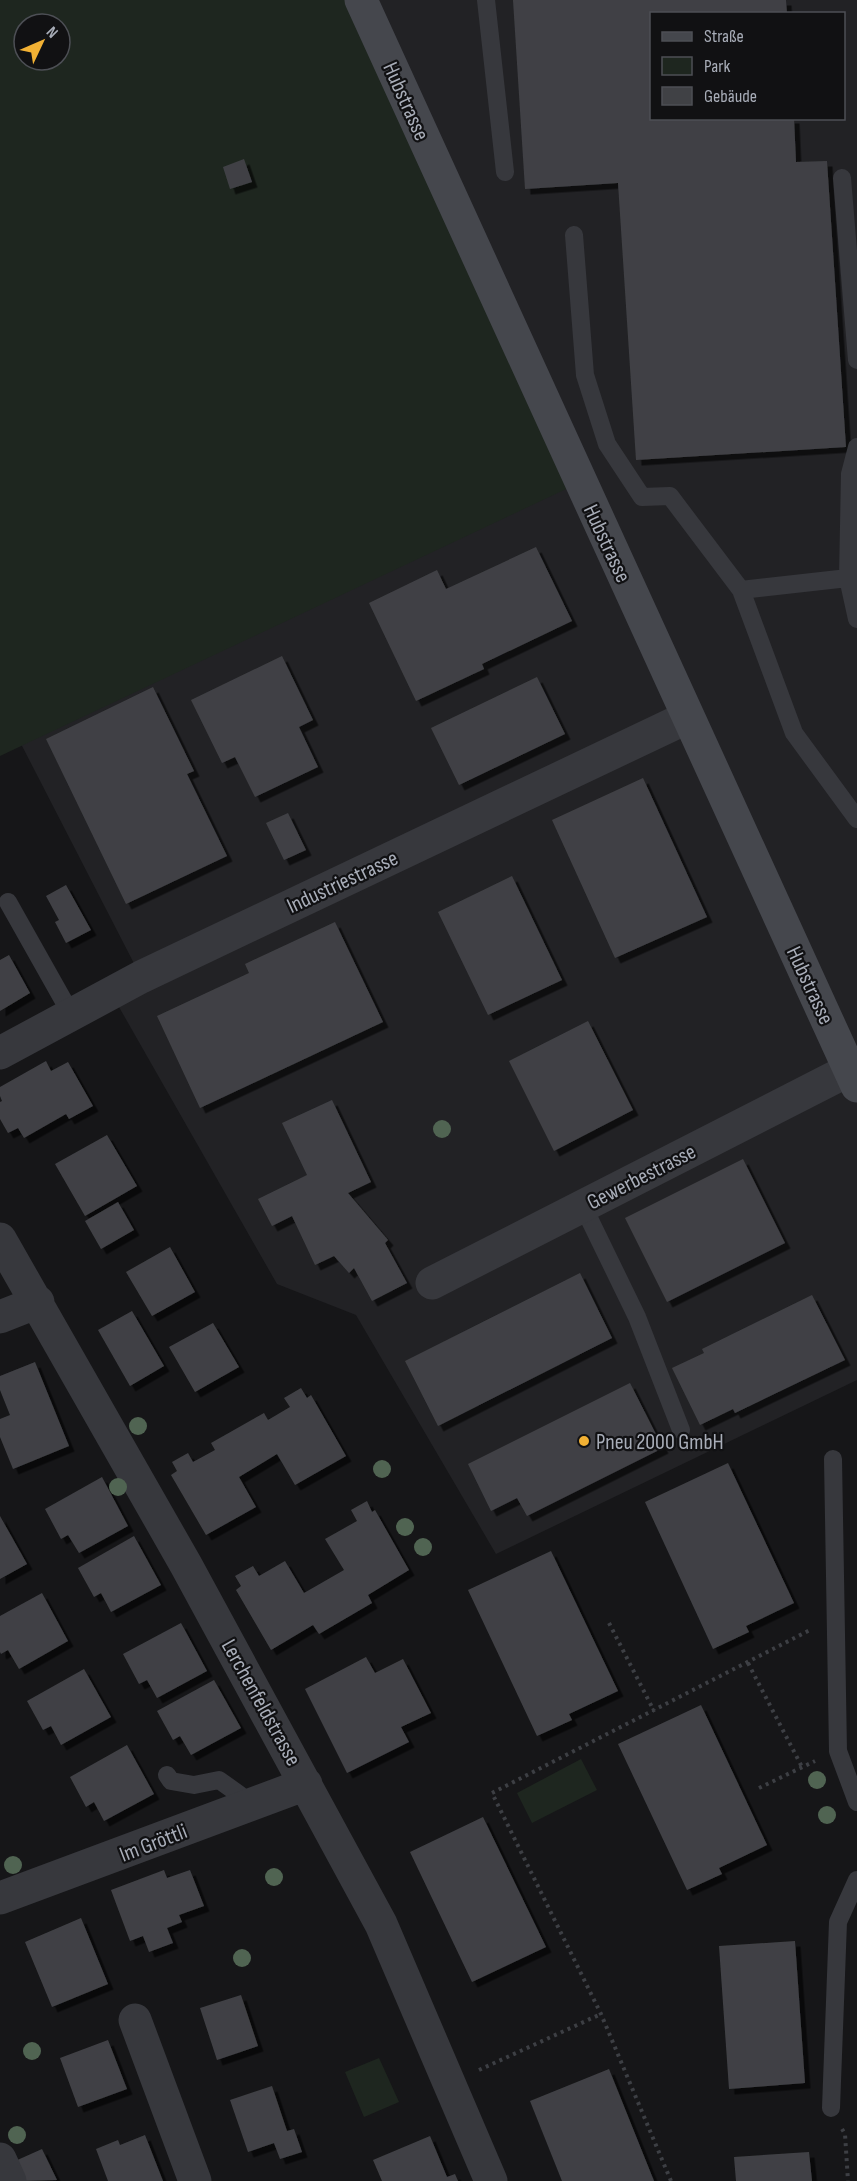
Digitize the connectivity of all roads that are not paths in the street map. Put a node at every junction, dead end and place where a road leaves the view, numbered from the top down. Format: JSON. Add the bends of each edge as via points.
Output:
{"nodes":[{"id":1,"x":361,"y":0,"type":"edge"},
{"id":2,"x":486,"y":0,"type":"edge"},
{"id":3,"x":505,"y":172,"type":"dead end"},
{"id":4,"x":842,"y":178,"type":"dead end"},
{"id":5,"x":574,"y":235,"type":"dead end"},
{"id":6,"x":857,"y":360,"type":"edge"},
{"id":7,"x":857,"y":447,"type":"edge"},
{"id":8,"x":848,"y":578,"type":"junction"},
{"id":9,"x":741,"y":590,"type":"junction"},
{"id":10,"x":857,"y":619,"type":"edge"},
{"id":11,"x":688,"y":717,"type":"junction"},
{"id":12,"x":857,"y":819,"type":"edge"},
{"id":13,"x":8,"y":902,"type":"dead end"},
{"id":14,"x":71,"y":1014,"type":"junction"},
{"id":15,"x":0,"y":1053,"type":"edge"},
{"id":16,"x":855,"y":1074,"type":"edge"},
{"id":17,"x":583,"y":1206,"type":"junction"},
{"id":18,"x":0,"y":1239,"type":"edge"},
{"id":19,"x":432,"y":1283,"type":"dead end"},
{"id":20,"x":38,"y":1302,"type":"junction"},
{"id":21,"x":0,"y":1317,"type":"edge"},
{"id":22,"x":681,"y":1430,"type":"dead end"},
{"id":23,"x":833,"y":1459,"type":"dead end"},
{"id":24,"x":167,"y":1775,"type":"dead end"},
{"id":25,"x":306,"y":1784,"type":"junction"},
{"id":26,"x":857,"y":1802,"type":"edge"},
{"id":27,"x":245,"y":1807,"type":"junction"},
{"id":28,"x":857,"y":1880,"type":"edge"},
{"id":29,"x":0,"y":1898,"type":"edge"},
{"id":30,"x":135,"y":2020,"type":"dead end"},
{"id":31,"x":831,"y":2108,"type":"road end"},
{"id":32,"x":0,"y":2158,"type":"edge"},
{"id":33,"x":10,"y":2181,"type":"edge"},
{"id":34,"x":195,"y":2181,"type":"edge"},
{"id":35,"x":491,"y":2181,"type":"edge"}],
"edges":[{"from":1,"to":11,"type":"street","name":"Hubstrasse"},
{"from":2,"to":3,"type":"lane"},
{"from":4,"to":6,"type":"lane"},
{"from":5,"to":9,"type":"lane","via":[[585,375],[607,444],[642,497],[670,496]]},
{"from":7,"to":8,"type":"lane","via":[[850,474]]},
{"from":8,"to":9,"type":"lane"},
{"from":8,"to":10,"type":"lane"},
{"from":9,"to":12,"type":"lane","via":[[794,733]]},
{"from":11,"to":14,"type":"street","name":"Industriestrasse"},
{"from":11,"to":16,"type":"street","name":"Hubstrasse"},
{"from":13,"to":14,"type":"lane"},
{"from":14,"to":15,"type":"street","name":"Industriestrasse"},
{"from":16,"to":17,"type":"street","name":"Gewerbestrasse"},
{"from":17,"to":19,"type":"street","name":"Gewerbestrasse"},
{"from":17,"to":22,"type":"lane","via":[[637,1317]]},
{"from":18,"to":20,"type":"street","name":"Lerchenfeldstrasse"},
{"from":20,"to":21,"type":"street"},
{"from":20,"to":25,"type":"street","name":"Lerchenfeldstrasse"},
{"from":23,"to":26,"type":"lane","via":[[838,1751]]},
{"from":24,"to":27,"type":"lane","via":[[171,1780],[194,1785],[219,1780],[240,1794]]},
{"from":25,"to":27,"type":"street","name":"Im Gröttli"},
{"from":25,"to":35,"type":"street","name":"Lerchenfeldstrasse","via":[[381,1924]]},
{"from":27,"to":29,"type":"street","name":"Im Gröttli"},
{"from":28,"to":31,"type":"lane","via":[[838,1922]]},
{"from":30,"to":34,"type":"street"},
{"from":32,"to":33,"type":"street"}]}
